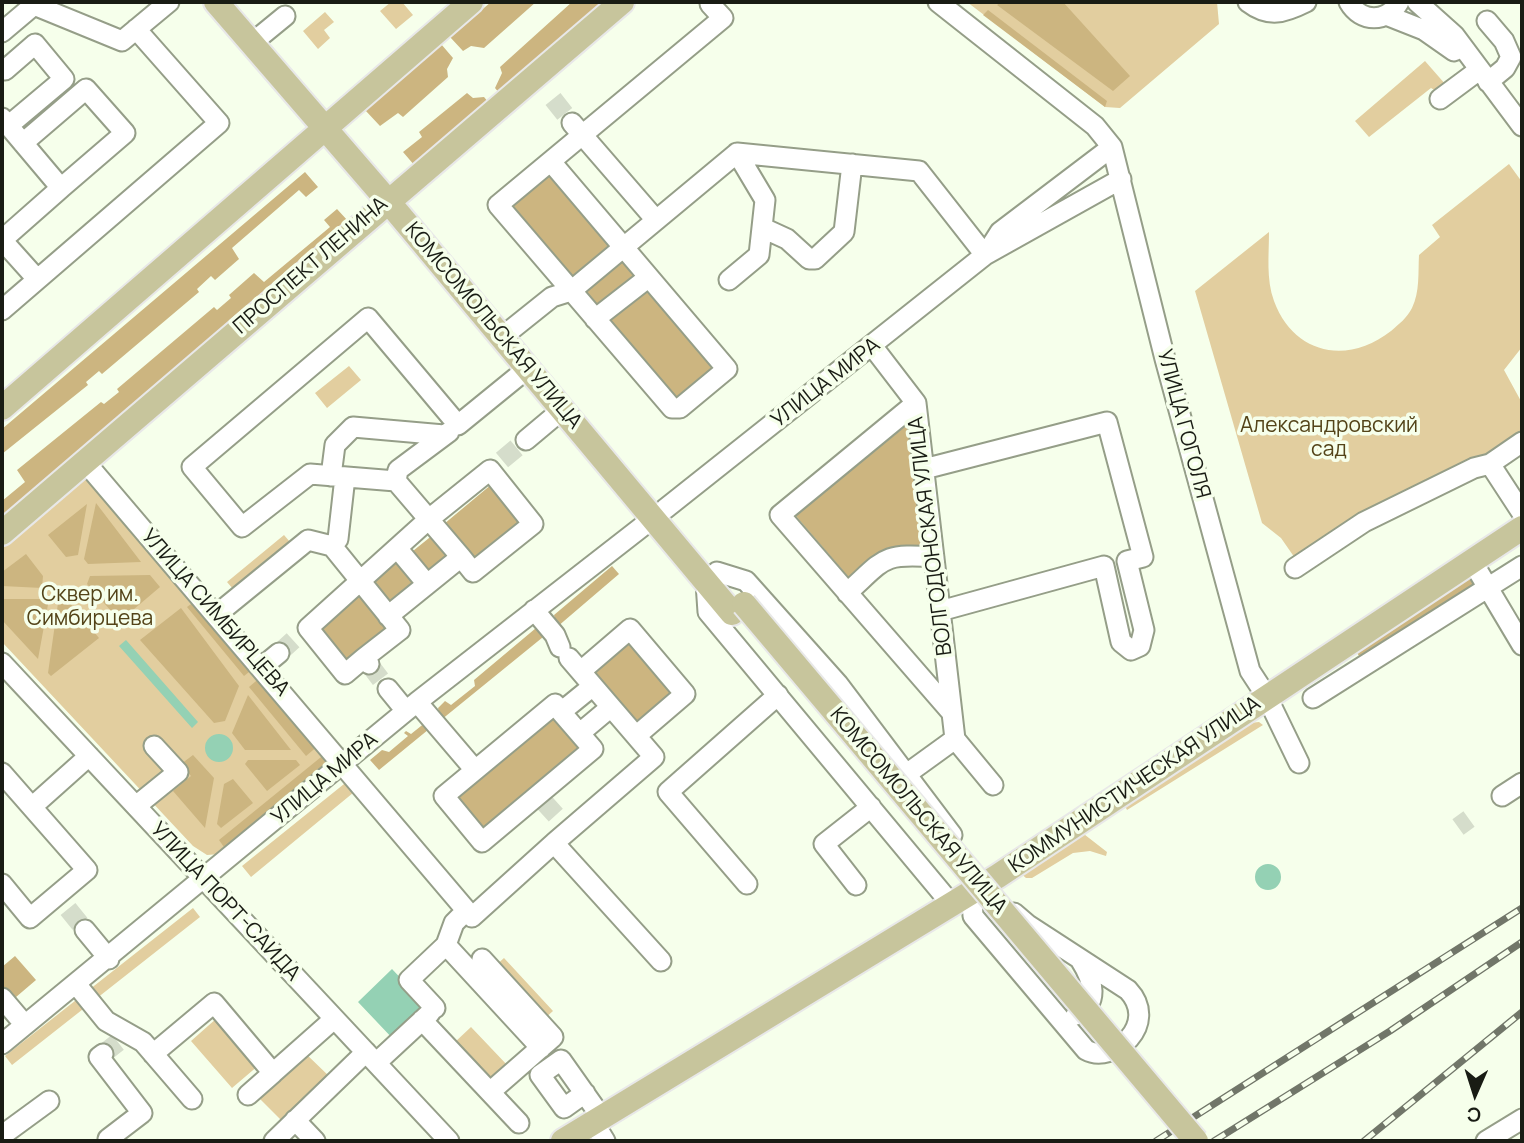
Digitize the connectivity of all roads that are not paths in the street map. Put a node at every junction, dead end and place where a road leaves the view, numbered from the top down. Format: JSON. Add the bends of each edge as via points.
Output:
{"nodes":[{"id":1,"x":169,"y":2,"type":"edge"},
{"id":2,"x":216,"y":2,"type":"edge"},
{"id":3,"x":471,"y":2,"type":"edge"},
{"id":4,"x":622,"y":2,"type":"edge"},
{"id":5,"x":938,"y":2,"type":"edge"},
{"id":6,"x":1306,"y":2,"type":"edge"},
{"id":7,"x":1349,"y":2,"type":"edge"},
{"id":8,"x":1417,"y":2,"type":"edge"},
{"id":9,"x":710,"y":4,"type":"dead end"},
{"id":10,"x":1253,"y":5,"type":"edge"},
{"id":11,"x":1392,"y":8,"type":"edge"},
{"id":12,"x":285,"y":16,"type":"dead end"},
{"id":13,"x":1487,"y":21,"type":"dead end"},
{"id":14,"x":136,"y":29,"type":"junction"},
{"id":15,"x":2,"y":32,"type":"edge"},
{"id":16,"x":252,"y":43,"type":"junction"},
{"id":17,"x":3,"y":69,"type":"edge"},
{"id":18,"x":1486,"y":82,"type":"junction"},
{"id":19,"x":1440,"y":99,"type":"dead end"},
{"id":20,"x":5,"y":122,"type":"edge"},
{"id":21,"x":1522,"y":126,"type":"edge"},
{"id":22,"x":325,"y":127,"type":"junction"},
{"id":23,"x":578,"y":129,"type":"junction"},
{"id":24,"x":23,"y":143,"type":"junction"},
{"id":25,"x":1112,"y":147,"type":"junction"},
{"id":26,"x":737,"y":153,"type":"junction"},
{"id":27,"x":552,"y":163,"type":"junction"},
{"id":28,"x":852,"y":164,"type":"junction"},
{"id":29,"x":1121,"y":179,"type":"junction"},
{"id":30,"x":61,"y":188,"type":"junction"},
{"id":31,"x":387,"y":200,"type":"junction"},
{"id":32,"x":656,"y":220,"type":"junction"},
{"id":33,"x":763,"y":228,"type":"junction"},
{"id":34,"x":623,"y":247,"type":"junction"},
{"id":35,"x":5,"y":249,"type":"edge"},
{"id":36,"x":985,"y":255,"type":"junction"},
{"id":37,"x":649,"y":277,"type":"junction"},
{"id":38,"x":37,"y":279,"type":"junction"},
{"id":39,"x":729,"y":280,"type":"dead end"},
{"id":40,"x":571,"y":291,"type":"junction"},
{"id":41,"x":2,"y":310,"type":"edge"},
{"id":42,"x":595,"y":318,"type":"junction"},
{"id":43,"x":502,"y":337,"type":"junction"},
{"id":44,"x":873,"y":347,"type":"junction"},
{"id":45,"x":528,"y":368,"type":"junction"},
{"id":46,"x":916,"y":404,"type":"junction"},
{"id":47,"x":2,"y":408,"type":"edge"},
{"id":48,"x":563,"y":409,"type":"junction"},
{"id":49,"x":451,"y":430,"type":"junction"},
{"id":50,"x":526,"y":440,"type":"tunnel mouth"},
{"id":51,"x":1522,"y":442,"type":"edge"},
{"id":52,"x":86,"y":463,"type":"junction"},
{"id":53,"x":1490,"y":464,"type":"junction"},
{"id":54,"x":924,"y":469,"type":"junction"},
{"id":55,"x":338,"y":476,"type":"junction"},
{"id":56,"x":396,"y":481,"type":"junction"},
{"id":57,"x":1522,"y":513,"type":"edge"},
{"id":58,"x":658,"y":514,"type":"junction"},
{"id":59,"x":429,"y":519,"type":"junction"},
{"id":60,"x":1522,"y":528,"type":"edge"},
{"id":61,"x":2,"y":533,"type":"edge"},
{"id":62,"x":1501,"y":542,"type":"junction"},
{"id":63,"x":332,"y":546,"type":"junction"},
{"id":64,"x":397,"y":548,"type":"junction"},
{"id":65,"x":461,"y":557,"type":"junction"},
{"id":66,"x":934,"y":557,"type":"junction"},
{"id":67,"x":1472,"y":561,"type":"junction"},
{"id":68,"x":1522,"y":567,"type":"edge"},
{"id":69,"x":1295,"y":568,"type":"dead end"},
{"id":70,"x":712,"y":577,"type":"junction"},
{"id":71,"x":361,"y":582,"type":"junction"},
{"id":72,"x":427,"y":584,"type":"junction"},
{"id":73,"x":1488,"y":588,"type":"junction"},
{"id":74,"x":847,"y":593,"type":"junction"},
{"id":75,"x":738,"y":609,"type":"junction"},
{"id":76,"x":534,"y":610,"type":"junction"},
{"id":77,"x":940,"y":611,"type":"junction"},
{"id":78,"x":216,"y":615,"type":"junction"},
{"id":79,"x":388,"y":616,"type":"junction"},
{"id":80,"x":1522,"y":645,"type":"edge"},
{"id":81,"x":279,"y":653,"type":"tunnel mouth"},
{"id":82,"x":2,"y":663,"type":"edge"},
{"id":83,"x":576,"y":665,"type":"junction"},
{"id":84,"x":262,"y":667,"type":"junction"},
{"id":85,"x":388,"y":689,"type":"tunnel mouth"},
{"id":86,"x":778,"y":695,"type":"junction"},
{"id":87,"x":1267,"y":697,"type":"junction"},
{"id":88,"x":1313,"y":698,"type":"dead end"},
{"id":89,"x":412,"y":707,"type":"junction"},
{"id":90,"x":611,"y":707,"type":"junction"},
{"id":91,"x":561,"y":712,"type":"junction"},
{"id":92,"x":952,"y":713,"type":"junction"},
{"id":93,"x":580,"y":733,"type":"junction"},
{"id":94,"x":636,"y":736,"type":"junction"},
{"id":95,"x":955,"y":739,"type":"junction"},
{"id":96,"x":154,"y":746,"type":"dead end"},
{"id":97,"x":89,"y":756,"type":"junction"},
{"id":98,"x":1299,"y":763,"type":"dead end"},
{"id":99,"x":344,"y":764,"type":"junction"},
{"id":100,"x":475,"y":770,"type":"junction"},
{"id":101,"x":2,"y":773,"type":"edge"},
{"id":102,"x":908,"y":773,"type":"junction"},
{"id":103,"x":1522,"y":783,"type":"edge"},
{"id":104,"x":993,"y":785,"type":"dead end"},
{"id":105,"x":1502,"y":796,"type":"dead end"},
{"id":106,"x":33,"y":806,"type":"junction"},
{"id":107,"x":136,"y":806,"type":"junction"},
{"id":108,"x":871,"y":807,"type":"junction"},
{"id":109,"x":554,"y":844,"type":"junction"},
{"id":110,"x":204,"y":878,"type":"junction"},
{"id":111,"x":2,"y":884,"type":"edge"},
{"id":112,"x":747,"y":884,"type":"dead end"},
{"id":113,"x":856,"y":886,"type":"dead end"},
{"id":114,"x":981,"y":886,"type":"junction"},
{"id":115,"x":957,"y":909,"type":"junction"},
{"id":116,"x":466,"y":911,"type":"junction"},
{"id":117,"x":85,"y":930,"type":"tunnel mouth"},
{"id":118,"x":446,"y":945,"type":"junction"},
{"id":119,"x":109,"y":959,"type":"junction"},
{"id":120,"x":482,"y":959,"type":"dead end"},
{"id":121,"x":1079,"y":959,"type":"junction"},
{"id":122,"x":661,"y":961,"type":"dead end"},
{"id":123,"x":76,"y":984,"type":"junction"},
{"id":124,"x":2,"y":998,"type":"edge"},
{"id":125,"x":432,"y":1011,"type":"junction"},
{"id":126,"x":1056,"y":1014,"type":"junction"},
{"id":127,"x":334,"y":1019,"type":"junction"},
{"id":128,"x":25,"y":1025,"type":"junction"},
{"id":129,"x":2,"y":1044,"type":"edge"},
{"id":130,"x":541,"y":1048,"type":"junction"},
{"id":131,"x":103,"y":1054,"type":"dead end"},
{"id":132,"x":153,"y":1054,"type":"junction"},
{"id":133,"x":371,"y":1058,"type":"junction"},
{"id":134,"x":273,"y":1073,"type":"junction"},
{"id":135,"x":490,"y":1092,"type":"junction"},
{"id":136,"x":585,"y":1093,"type":"dead end"},
{"id":137,"x":247,"y":1095,"type":"dead end"},
{"id":138,"x":192,"y":1099,"type":"dead end"},
{"id":139,"x":49,"y":1101,"type":"dead end"},
{"id":140,"x":1522,"y":1119,"type":"edge"},
{"id":141,"x":295,"y":1120,"type":"junction"},
{"id":142,"x":519,"y":1123,"type":"dead end"},
{"id":143,"x":600,"y":1127,"type":"edge"},
{"id":144,"x":8,"y":1132,"type":"edge"},
{"id":145,"x":108,"y":1139,"type":"dead end"},
{"id":146,"x":274,"y":1141,"type":"edge"},
{"id":147,"x":315,"y":1141,"type":"edge"},
{"id":148,"x":449,"y":1141,"type":"edge"},
{"id":149,"x":563,"y":1141,"type":"edge"},
{"id":150,"x":1181,"y":1141,"type":"edge"},
{"id":151,"x":1196,"y":1141,"type":"edge"},
{"id":152,"x":1486,"y":1141,"type":"edge"}],
"edges":[{"from":1,"to":14,"type":"street"},
{"from":2,"to":16,"type":"main road","name":"КОМСОМОЛЬСКАЯ УЛИЦА"},
{"from":3,"to":22,"type":"main road"},
{"from":4,"to":31,"type":"main road","name":"ПРОСПЕКТ ЛЕНИНА"},
{"from":5,"to":25,"type":"street","via":[[1095,126]]},
{"from":6,"to":10,"type":"street","via":[[1278,13]]},
{"from":7,"to":11,"type":"street","via":[[1364,17]]},
{"from":8,"to":18,"type":"street","via":[[1454,35]]},
{"from":9,"to":23,"type":"street","via":[[723,18]]},
{"from":11,"to":18,"type":"street","via":[[1444,41]]},
{"from":12,"to":16,"type":"street"},
{"from":13,"to":18,"type":"street","via":[[1511,57],[1505,68]]},
{"from":14,"to":15,"type":"street","via":[[122,41],[34,5]]},
{"from":14,"to":38,"type":"street","via":[[219,123]]},
{"from":16,"to":22,"type":"main road","name":"КОМСОМОЛЬСКАЯ УЛИЦА"},
{"from":17,"to":20,"type":"street","via":[[35,44],[64,79]]},
{"from":18,"to":19,"type":"street"},
{"from":18,"to":21,"type":"street"},
{"from":20,"to":24,"type":"street"},
{"from":22,"to":31,"type":"main road","name":"КОМСОМОЛЬСКАЯ УЛИЦА"},
{"from":22,"to":47,"type":"main road"},
{"from":23,"to":27,"type":"street"},
{"from":23,"to":32,"type":"street"},
{"from":24,"to":30,"type":"street"},
{"from":24,"to":30,"type":"street","via":[[86,89],[109,116],[124,134]]},
{"from":25,"to":29,"type":"street","name":"УЛИЦА ГОГОЛЯ"},
{"from":25,"to":36,"type":"street","name":"УЛИЦА МИРА","via":[[1000,232]]},
{"from":26,"to":28,"type":"street"},
{"from":26,"to":32,"type":"street"},
{"from":26,"to":33,"type":"street","via":[[765,200]]},
{"from":27,"to":34,"type":"street"},
{"from":27,"to":40,"type":"street","via":[[499,205]]},
{"from":28,"to":33,"type":"street","via":[[844,232],[815,259],[808,259],[787,239]]},
{"from":28,"to":36,"type":"street","via":[[919,171]]},
{"from":29,"to":36,"type":"street","name":"УЛИЦА МИРА"},
{"from":29,"to":87,"type":"street","name":"УЛИЦА ГОГОЛЯ","via":[[1250,671]]},
{"from":30,"to":35,"type":"street"},
{"from":31,"to":43,"type":"main road","name":"КОМСОМОЛЬСКАЯ УЛИЦА"},
{"from":31,"to":52,"type":"main road","name":"ПРОСПЕКТ ЛЕНИНА"},
{"from":32,"to":34,"type":"street"},
{"from":33,"to":39,"type":"street","via":[[759,255]]},
{"from":34,"to":37,"type":"street"},
{"from":34,"to":40,"type":"street"},
{"from":35,"to":38,"type":"street"},
{"from":36,"to":44,"type":"street","name":"УЛИЦА МИРА"},
{"from":37,"to":42,"type":"street"},
{"from":37,"to":42,"type":"street","via":[[727,369],[680,408],[672,408]]},
{"from":38,"to":41,"type":"street"},
{"from":40,"to":42,"type":"street"},
{"from":40,"to":43,"type":"street","via":[[552,298]]},
{"from":43,"to":45,"type":"main road","name":"КОМСОМОЛЬСКАЯ УЛИЦА"},
{"from":44,"to":46,"type":"street","name":"ВОЛГОДОНСКАЯ УЛИЦА"},
{"from":44,"to":58,"type":"street","name":"УЛИЦА МИРА"},
{"from":45,"to":48,"type":"main road","name":"КОМСОМОЛЬСКАЯ УЛИЦА"},
{"from":45,"to":49,"type":"street"},
{"from":46,"to":54,"type":"street","name":"ВОЛГОДОНСКАЯ УЛИЦА"},
{"from":46,"to":74,"type":"street","via":[[780,515]]},
{"from":48,"to":50,"type":"street"},
{"from":48,"to":58,"type":"main road","name":"КОМСОМОЛЬСКАЯ УЛИЦА","via":[[632,491]]},
{"from":49,"to":55,"type":"street","via":[[352,427],[335,445]]},
{"from":49,"to":55,"type":"street","via":[[368,318],[192,467],[243,527],[310,474]]},
{"from":49,"to":56,"type":"street","via":[[398,470]]},
{"from":51,"to":53,"type":"street"},
{"from":52,"to":61,"type":"main road","name":"ПРОСПЕКТ ЛЕНИНА"},
{"from":52,"to":78,"type":"street","name":"УЛИЦА СИМБИРЦЕВА"},
{"from":53,"to":57,"type":"street"},
{"from":53,"to":69,"type":"street","via":[[1364,522]]},
{"from":54,"to":66,"type":"street","name":"ВОЛГОДОНСКАЯ УЛИЦА"},
{"from":54,"to":77,"type":"street","via":[[1107,422],[1143,557],[1127,561],[1144,630],[1140,646],[1131,650],[1121,642],[1104,566]]},
{"from":55,"to":56,"type":"street"},
{"from":55,"to":63,"type":"street","via":[[338,539]]},
{"from":56,"to":59,"type":"street"},
{"from":58,"to":70,"type":"main road","name":"КОМСОМОЛЬСКАЯ УЛИЦА"},
{"from":58,"to":76,"type":"street","name":"УЛИЦА МИРА"},
{"from":59,"to":64,"type":"street"},
{"from":59,"to":65,"type":"street"},
{"from":59,"to":65,"type":"street","via":[[496,465],[533,524],[473,572]]},
{"from":60,"to":62,"type":"main road","name":"КОММУНИСТИЧЕСКАЯ УЛИЦА"},
{"from":62,"to":67,"type":"main road","name":"КОММУНИСТИЧЕСКАЯ УЛИЦА"},
{"from":62,"to":68,"type":"street"},
{"from":63,"to":71,"type":"street"},
{"from":63,"to":78,"type":"street","via":[[308,540]]},
{"from":64,"to":71,"type":"street"},
{"from":64,"to":72,"type":"street"},
{"from":65,"to":72,"type":"street"},
{"from":66,"to":74,"type":"street","via":[[886,557]]},
{"from":66,"to":77,"type":"street","name":"ВОЛГОДОНСКАЯ УЛИЦА"},
{"from":67,"to":73,"type":"street"},
{"from":67,"to":87,"type":"main road","name":"КОММУНИСТИЧЕСКАЯ УЛИЦА"},
{"from":68,"to":73,"type":"street"},
{"from":70,"to":75,"type":"main road","name":"КОМСОМОЛЬСКАЯ УЛИЦА"},
{"from":70,"to":86,"type":"street","via":[[708,612]]},
{"from":70,"to":102,"type":"street","via":[[746,581],[838,684]]},
{"from":71,"to":79,"type":"street"},
{"from":71,"to":79,"type":"street","via":[[304,631],[345,674],[367,661],[400,629]]},
{"from":72,"to":79,"type":"street"},
{"from":73,"to":80,"type":"street"},
{"from":73,"to":88,"type":"street"},
{"from":74,"to":92,"type":"street"},
{"from":75,"to":150,"type":"main road","name":"КОМСОМОЛЬСКАЯ УЛИЦА"},
{"from":75,"to":151,"type":"main road","name":"КОМСОМОЛЬСКАЯ УЛИЦА","bridge":true},
{"from":76,"to":83,"type":"street"},
{"from":76,"to":89,"type":"street","name":"УЛИЦА МИРА"},
{"from":77,"to":92,"type":"street","name":"ВОЛГОДОНСКАЯ УЛИЦА"},
{"from":78,"to":84,"type":"street","name":"УЛИЦА СИМБИРЦЕВА"},
{"from":81,"to":84,"type":"street"},
{"from":82,"to":97,"type":"street","name":"УЛИЦА ПОРТ-САИДА"},
{"from":83,"to":90,"type":"street"},
{"from":83,"to":91,"type":"street"},
{"from":83,"to":94,"type":"street","via":[[631,629],[685,694]]},
{"from":84,"to":99,"type":"street","name":"УЛИЦА СИМБИРЦЕВА"},
{"from":85,"to":89,"type":"street"},
{"from":86,"to":108,"type":"street"},
{"from":86,"to":112,"type":"street","via":[[668,792]]},
{"from":87,"to":98,"type":"street","name":"УЛИЦА ГОГОЛЯ"},
{"from":87,"to":114,"type":"main road","name":"КОММУНИСТИЧЕСКАЯ УЛИЦА"},
{"from":89,"to":99,"type":"street","name":"УЛИЦА МИРА"},
{"from":89,"to":100,"type":"street"},
{"from":90,"to":93,"type":"street"},
{"from":90,"to":94,"type":"street"},
{"from":91,"to":93,"type":"street"},
{"from":91,"to":100,"type":"street","via":[[555,704]]},
{"from":92,"to":95,"type":"street","name":"ВОЛГОДОНСКАЯ УЛИЦА"},
{"from":93,"to":100,"type":"street","via":[[593,750],[482,842],[444,796]]},
{"from":94,"to":109,"type":"street","via":[[654,757],[567,827]]},
{"from":95,"to":102,"type":"street"},
{"from":95,"to":104,"type":"street"},
{"from":96,"to":107,"type":"street","via":[[178,772]]},
{"from":97,"to":106,"type":"street"},
{"from":97,"to":107,"type":"street","name":"УЛИЦА ПОРТ-САИДА"},
{"from":99,"to":110,"type":"street","name":"УЛИЦА МИРА"},
{"from":99,"to":116,"type":"street","name":"УЛИЦА СИМБИРЦЕВА"},
{"from":101,"to":106,"type":"street"},
{"from":102,"to":114,"type":"street"},
{"from":103,"to":105,"type":"street"},
{"from":106,"to":111,"type":"street","via":[[87,870],[62,902],[30,918]]},
{"from":107,"to":110,"type":"street","name":"УЛИЦА ПОРТ-САИДА"},
{"from":108,"to":113,"type":"street","via":[[824,844]]},
{"from":108,"to":115,"type":"street"},
{"from":109,"to":116,"type":"street","via":[[472,918]]},
{"from":109,"to":122,"type":"street"},
{"from":110,"to":119,"type":"street","name":"УЛИЦА МИРА"},
{"from":110,"to":127,"type":"street","name":"УЛИЦА ПОРТ-САИДА"},
{"from":114,"to":115,"type":"main road","name":"КОММУНИСТИЧЕСКАЯ УЛИЦА"},
{"from":114,"to":121,"type":"street"},
{"from":115,"to":126,"type":"street"},
{"from":115,"to":143,"type":"main road","name":"КОММУНИСТИЧЕСКАЯ УЛИЦА","via":[[922,920]]},
{"from":116,"to":118,"type":"street","via":[[454,923]]},
{"from":117,"to":119,"type":"street"},
{"from":118,"to":125,"type":"street","via":[[409,980]]},
{"from":118,"to":130,"type":"street"},
{"from":119,"to":123,"type":"street","name":"УЛИЦА МИРА"},
{"from":120,"to":130,"type":"street","via":[[553,1037]]},
{"from":121,"to":126,"type":"street","via":[[1093,987],[1089,1006],[1067,1019]]},
{"from":121,"to":126,"type":"street","via":[[1133,996],[1140,1023],[1112,1050],[1093,1054]]},
{"from":123,"to":128,"type":"street","name":"УЛИЦА МИРА"},
{"from":123,"to":132,"type":"street","via":[[106,1021],[125,1037],[143,1042]]},
{"from":124,"to":128,"type":"street"},
{"from":125,"to":133,"type":"street"},
{"from":125,"to":135,"type":"street"},
{"from":127,"to":133,"type":"street","name":"УЛИЦА ПОРТ-САИДА"},
{"from":127,"to":134,"type":"street"},
{"from":128,"to":129,"type":"street","name":"УЛИЦА МИРА"},
{"from":130,"to":135,"type":"street"},
{"from":131,"to":145,"type":"street","via":[[99,1058],[142,1113]]},
{"from":132,"to":134,"type":"street","via":[[214,1003]]},
{"from":132,"to":138,"type":"street"},
{"from":133,"to":141,"type":"street"},
{"from":133,"to":148,"type":"street","name":"УЛИЦА ПОРТ-САИДА"},
{"from":134,"to":137,"type":"street"},
{"from":135,"to":142,"type":"street"},
{"from":136,"to":143,"type":"street"},
{"from":139,"to":144,"type":"street"},
{"from":140,"to":152,"type":"street"},
{"from":141,"to":146,"type":"street"},
{"from":141,"to":147,"type":"street"},
{"from":143,"to":149,"type":"main road","name":"КОММУНИСТИЧЕСКАЯ УЛИЦА"}]}
